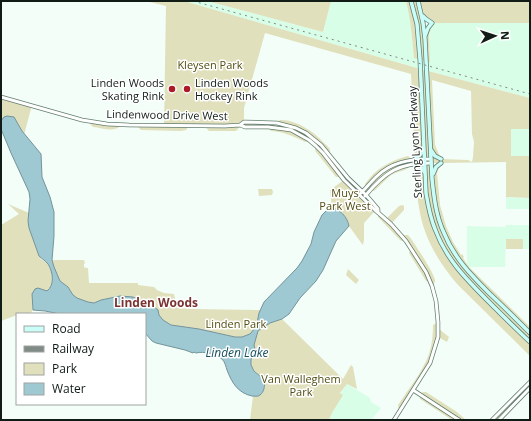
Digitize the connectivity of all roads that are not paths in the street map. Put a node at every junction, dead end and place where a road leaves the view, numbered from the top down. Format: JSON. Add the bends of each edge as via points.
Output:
{"nodes":[{"id":1,"x":411,"y":1,"type":"edge"},
{"id":2,"x":418,"y":1,"type":"edge"},
{"id":3,"x":422,"y":15,"type":"junction"},
{"id":4,"x":425,"y":39,"type":"junction"},
{"id":5,"x":1,"y":97,"type":"edge"},
{"id":6,"x":424,"y":145,"type":"junction"},
{"id":7,"x":431,"y":149,"type":"junction"},
{"id":8,"x":415,"y":161,"type":"junction"},
{"id":9,"x":425,"y":161,"type":"junction"},
{"id":10,"x":431,"y":161,"type":"junction"},
{"id":11,"x":426,"y":176,"type":"junction"},
{"id":12,"x":432,"y":179,"type":"junction"},
{"id":13,"x":361,"y":194,"type":"junction"},
{"id":14,"x":366,"y":195,"type":"junction"},
{"id":15,"x":363,"y":198,"type":"junction"},
{"id":16,"x":378,"y":212,"type":"junction"},
{"id":17,"x":530,"y":333,"type":"edge"},
{"id":18,"x":530,"y":342,"type":"edge"},
{"id":19,"x":530,"y":382,"type":"edge"},
{"id":20,"x":530,"y":388,"type":"edge"},
{"id":21,"x":413,"y":390,"type":"junction"},
{"id":22,"x":394,"y":420,"type":"edge"},
{"id":23,"x":459,"y":420,"type":"edge"},
{"id":24,"x":492,"y":420,"type":"edge"},
{"id":25,"x":499,"y":420,"type":"edge"}],
"edges":[{"from":1,"to":6,"type":"main road","name":"Sterling Lyon Parkway","via":[[417,24]]},
{"from":2,"to":3,"type":"main road","name":"Sterling Lyon Parkway"},
{"from":3,"to":4,"type":"main road","name":"Sterling Lyon Parkway"},
{"from":3,"to":4,"type":"main road","via":[[432,23]]},
{"from":4,"to":7,"type":"main road","name":"Sterling Lyon Parkway"},
{"from":5,"to":13,"type":"street","name":"Lindenwood Drive West","via":[[82,120],[107,124],[240,125],[291,130],[316,146],[342,177]]},
{"from":6,"to":8,"type":"main road"},
{"from":6,"to":9,"type":"main road","name":"Sterling Lyon Parkway"},
{"from":7,"to":10,"type":"main road","name":"Sterling Lyon Parkway"},
{"from":7,"to":12,"type":"main road","via":[[441,161]]},
{"from":8,"to":9,"type":"street"},
{"from":8,"to":11,"type":"main road"},
{"from":8,"to":13,"type":"street","via":[[398,163],[386,169]]},
{"from":8,"to":14,"type":"street","via":[[388,173]]},
{"from":9,"to":10,"type":"street"},
{"from":9,"to":11,"type":"main road","name":"Sterling Lyon Parkway"},
{"from":10,"to":12,"type":"main road","name":"Sterling Lyon Parkway"},
{"from":11,"to":18,"type":"main road","name":"Sterling Lyon Parkway","via":[[426,193],[431,217],[456,268]]},
{"from":12,"to":17,"type":"main road","name":"Sterling Lyon Parkway","via":[[438,218],[456,257]]},
{"from":13,"to":14,"type":"street","name":"Lindenwood Drive West"},
{"from":13,"to":15,"type":"street","name":"Lindenwood Drive West"},
{"from":14,"to":15,"type":"street"},
{"from":14,"to":16,"type":"street","name":"Lindenwood Drive West"},
{"from":15,"to":16,"type":"street","name":"Lindenwood Drive West"},
{"from":16,"to":21,"type":"street","name":"Lindenwood Drive West","via":[[411,248],[431,282],[436,301],[438,337],[430,363]]},
{"from":19,"to":24,"type":"street"},
{"from":20,"to":25,"type":"street"},
{"from":21,"to":22,"type":"street","name":"Lindenwood Drive West"},
{"from":21,"to":23,"type":"street"}]}
